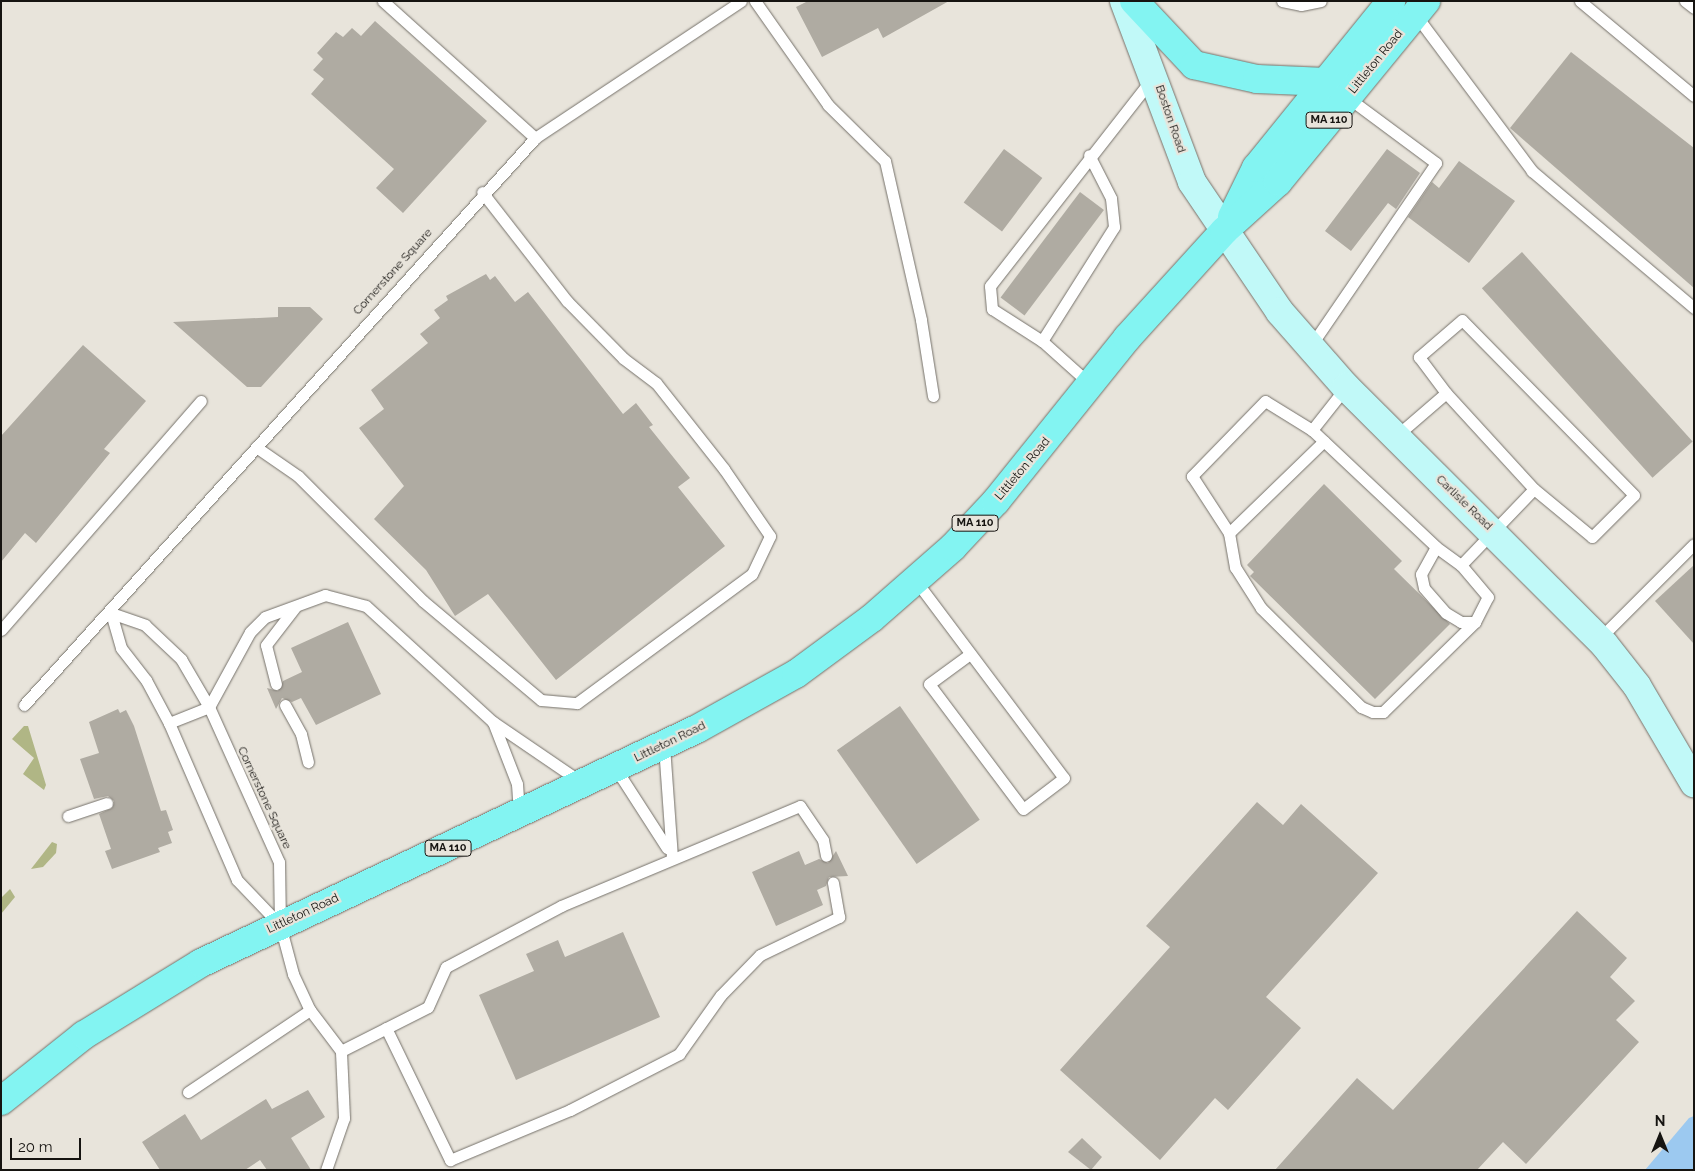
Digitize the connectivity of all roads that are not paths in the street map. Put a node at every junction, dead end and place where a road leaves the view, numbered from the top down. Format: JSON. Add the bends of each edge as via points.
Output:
{"nodes":[{"id":1,"x":383,"y":1,"type":"edge"},
{"id":2,"x":741,"y":1,"type":"edge"},
{"id":3,"x":755,"y":1,"type":"edge"},
{"id":4,"x":1124,"y":1,"type":"edge"},
{"id":5,"x":1134,"y":1,"type":"edge"},
{"id":6,"x":1282,"y":1,"type":"edge"},
{"id":7,"x":1321,"y":1,"type":"edge"},
{"id":8,"x":1391,"y":1,"type":"edge"},
{"id":9,"x":1580,"y":1,"type":"edge"},
{"id":10,"x":1685,"y":1,"type":"edge"},
{"id":11,"x":1421,"y":8,"type":"edge"},
{"id":12,"x":1694,"y":8,"type":"edge"},
{"id":13,"x":1154,"y":75,"type":"junction"},
{"id":14,"x":1337,"y":90,"type":"junction"},
{"id":15,"x":1694,"y":96,"type":"edge"},
{"id":16,"x":535,"y":138,"type":"junction"},
{"id":17,"x":1089,"y":155,"type":"junction"},
{"id":18,"x":482,"y":192,"type":"junction"},
{"id":19,"x":1224,"y":231,"type":"junction"},
{"id":20,"x":1694,"y":308,"type":"edge"},
{"id":21,"x":1042,"y":341,"type":"junction"},
{"id":22,"x":1310,"y":347,"type":"junction"},
{"id":23,"x":1090,"y":384,"type":"junction"},
{"id":24,"x":1346,"y":387,"type":"junction"},
{"id":25,"x":1446,"y":393,"type":"junction"},
{"id":26,"x":933,"y":396,"type":"dead end"},
{"id":27,"x":201,"y":402,"type":"dead end"},
{"id":28,"x":1312,"y":430,"type":"junction"},
{"id":29,"x":1395,"y":437,"type":"junction"},
{"id":30,"x":1324,"y":441,"type":"junction"},
{"id":31,"x":256,"y":447,"type":"junction"},
{"id":32,"x":1534,"y":489,"type":"junction"},
{"id":33,"x":1494,"y":531,"type":"junction"},
{"id":34,"x":1229,"y":533,"type":"junction"},
{"id":35,"x":1694,"y":544,"type":"edge"},
{"id":36,"x":1436,"y":547,"type":"junction"},
{"id":37,"x":1462,"y":564,"type":"junction"},
{"id":38,"x":916,"y":581,"type":"junction"},
{"id":39,"x":299,"y":604,"type":"junction"},
{"id":40,"x":111,"y":613,"type":"junction"},
{"id":41,"x":1475,"y":622,"type":"junction"},
{"id":42,"x":1,"y":630,"type":"edge"},
{"id":43,"x":1599,"y":639,"type":"junction"},
{"id":44,"x":970,"y":654,"type":"junction"},
{"id":45,"x":276,"y":684,"type":"dead end"},
{"id":46,"x":24,"y":705,"type":"dead end"},
{"id":47,"x":285,"y":705,"type":"dead end"},
{"id":48,"x":209,"y":707,"type":"junction"},
{"id":49,"x":493,"y":722,"type":"junction"},
{"id":50,"x":169,"y":723,"type":"junction"},
{"id":51,"x":664,"y":744,"type":"junction"},
{"id":52,"x":308,"y":762,"type":"dead end"},
{"id":53,"x":616,"y":768,"type":"junction"},
{"id":54,"x":1694,"y":783,"type":"edge"},
{"id":55,"x":583,"y":784,"type":"junction"},
{"id":56,"x":107,"y":803,"type":"dead end"},
{"id":57,"x":519,"y":815,"type":"junction"},
{"id":58,"x":68,"y":816,"type":"dead end"},
{"id":59,"x":826,"y":856,"type":"dead end"},
{"id":60,"x":672,"y":857,"type":"junction"},
{"id":61,"x":832,"y":883,"type":"dead end"},
{"id":62,"x":280,"y":925,"type":"junction"},
{"id":63,"x":310,"y":1010,"type":"junction"},
{"id":64,"x":386,"y":1028,"type":"junction"},
{"id":65,"x":341,"y":1051,"type":"junction"},
{"id":66,"x":188,"y":1092,"type":"dead end"},
{"id":67,"x":1,"y":1101,"type":"edge"},
{"id":68,"x":326,"y":1170,"type":"edge"}],
"edges":[{"from":1,"to":16,"type":"lane"},
{"from":2,"to":16,"type":"lane","name":"Cornerstone Square"},
{"from":3,"to":26,"type":"lane","via":[[785,50],[828,105],[885,161],[921,320]]},
{"from":4,"to":13,"type":"main road","name":"Boston Road"},
{"from":5,"to":14,"type":"main road","via":[[1194,65],[1257,79]]},
{"from":6,"to":7,"type":"lane","via":[[1301,6]]},
{"from":8,"to":14,"type":"main road","name":"Littleton Road","number":"MA 110"},
{"from":9,"to":15,"type":"lane"},
{"from":10,"to":12,"type":"lane"},
{"from":11,"to":14,"type":"main road","name":"Littleton Road","number":"MA 110"},
{"from":11,"to":20,"type":"lane","via":[[1532,171]]},
{"from":13,"to":17,"type":"lane"},
{"from":13,"to":19,"type":"main road","name":"Boston Road","via":[[1192,182]]},
{"from":14,"to":19,"type":"main road","name":"Littleton Road","number":"MA 110","via":[[1278,182]]},
{"from":14,"to":22,"type":"lane","via":[[1436,163]]},
{"from":16,"to":18,"type":"lane","name":"Cornerstone Square"},
{"from":17,"to":21,"type":"lane","via":[[1111,198],[1114,227]]},
{"from":17,"to":21,"type":"lane","via":[[990,286],[992,309]]},
{"from":18,"to":31,"type":"lane","name":"Cornerstone Square"},
{"from":18,"to":31,"type":"lane","via":[[567,301],[623,358],[656,383],[724,469],[770,536],[752,574],[577,703],[541,700],[423,601],[298,476]]},
{"from":19,"to":22,"type":"main road","name":"Carlisle Road"},
{"from":19,"to":23,"type":"main road","name":"Littleton Road","number":"MA 110"},
{"from":21,"to":23,"type":"lane"},
{"from":22,"to":24,"type":"main road","name":"Carlisle Road"},
{"from":23,"to":38,"type":"main road","name":"Littleton Road","number":"MA 110","via":[[996,501]]},
{"from":24,"to":28,"type":"lane"},
{"from":24,"to":29,"type":"main road","name":"Carlisle Road"},
{"from":25,"to":29,"type":"lane"},
{"from":25,"to":32,"type":"lane"},
{"from":25,"to":32,"type":"lane","via":[[1419,357],[1462,320],[1634,495],[1592,537]]},
{"from":27,"to":42,"type":"lane"},
{"from":28,"to":30,"type":"lane"},
{"from":28,"to":34,"type":"lane","via":[[1265,401],[1192,476]]},
{"from":29,"to":33,"type":"main road","name":"Carlisle Road"},
{"from":30,"to":34,"type":"lane"},
{"from":30,"to":36,"type":"lane"},
{"from":31,"to":40,"type":"lane","name":"Cornerstone Square"},
{"from":32,"to":33,"type":"lane"},
{"from":33,"to":37,"type":"lane"},
{"from":33,"to":43,"type":"main road","name":"Carlisle Road"},
{"from":34,"to":41,"type":"lane","via":[[1235,567],[1261,608],[1360,707],[1373,712],[1383,712]]},
{"from":35,"to":43,"type":"lane"},
{"from":36,"to":37,"type":"lane"},
{"from":36,"to":41,"type":"lane","via":[[1421,574],[1424,588],[1446,613],[1462,622]]},
{"from":37,"to":41,"type":"lane","via":[[1488,598]]},
{"from":38,"to":44,"type":"lane"},
{"from":38,"to":51,"type":"main road","name":"Littleton Road","number":"MA 110","via":[[796,674]]},
{"from":39,"to":45,"type":"lane","via":[[266,645]]},
{"from":39,"to":48,"type":"lane","via":[[265,617],[250,632]]},
{"from":39,"to":49,"type":"lane","via":[[325,595],[366,606]]},
{"from":40,"to":46,"type":"lane"},
{"from":40,"to":48,"type":"lane","name":"Cornerstone Square","via":[[145,625],[181,659]]},
{"from":40,"to":50,"type":"lane","via":[[121,648],[146,680]]},
{"from":43,"to":54,"type":"main road","name":"Carlisle Road","via":[[1637,686]]},
{"from":44,"to":44,"type":"lane","via":[[929,684],[1023,809],[1064,778]]},
{"from":47,"to":52,"type":"lane","via":[[301,734]]},
{"from":48,"to":50,"type":"lane"},
{"from":48,"to":62,"type":"lane","name":"Cornerstone Square","via":[[279,862]]},
{"from":49,"to":55,"type":"lane"},
{"from":49,"to":57,"type":"lane","via":[[517,784]]},
{"from":50,"to":62,"type":"lane","via":[[237,880]]},
{"from":51,"to":53,"type":"main road","name":"Littleton Road","number":"MA 110"},
{"from":51,"to":60,"type":"lane"},
{"from":53,"to":55,"type":"main road","name":"Littleton Road","number":"MA 110"},
{"from":53,"to":60,"type":"lane"},
{"from":55,"to":57,"type":"main road","name":"Littleton Road","number":"MA 110"},
{"from":56,"to":58,"type":"lane"},
{"from":57,"to":62,"type":"main road","name":"Littleton Road","number":"MA 110"},
{"from":59,"to":60,"type":"lane","via":[[823,840],[800,806]]},
{"from":60,"to":64,"type":"lane","via":[[561,906],[446,967],[428,1007]]},
{"from":61,"to":64,"type":"lane","via":[[839,917],[760,955],[721,996],[679,1054],[570,1110],[450,1160]]},
{"from":62,"to":63,"type":"lane","via":[[293,974]]},
{"from":62,"to":67,"type":"main road","name":"Littleton Road","number":"MA 110","via":[[140,998],[84,1035]]},
{"from":63,"to":65,"type":"lane"},
{"from":63,"to":66,"type":"lane"},
{"from":64,"to":65,"type":"lane"},
{"from":65,"to":68,"type":"lane","via":[[344,1118]]}]}
